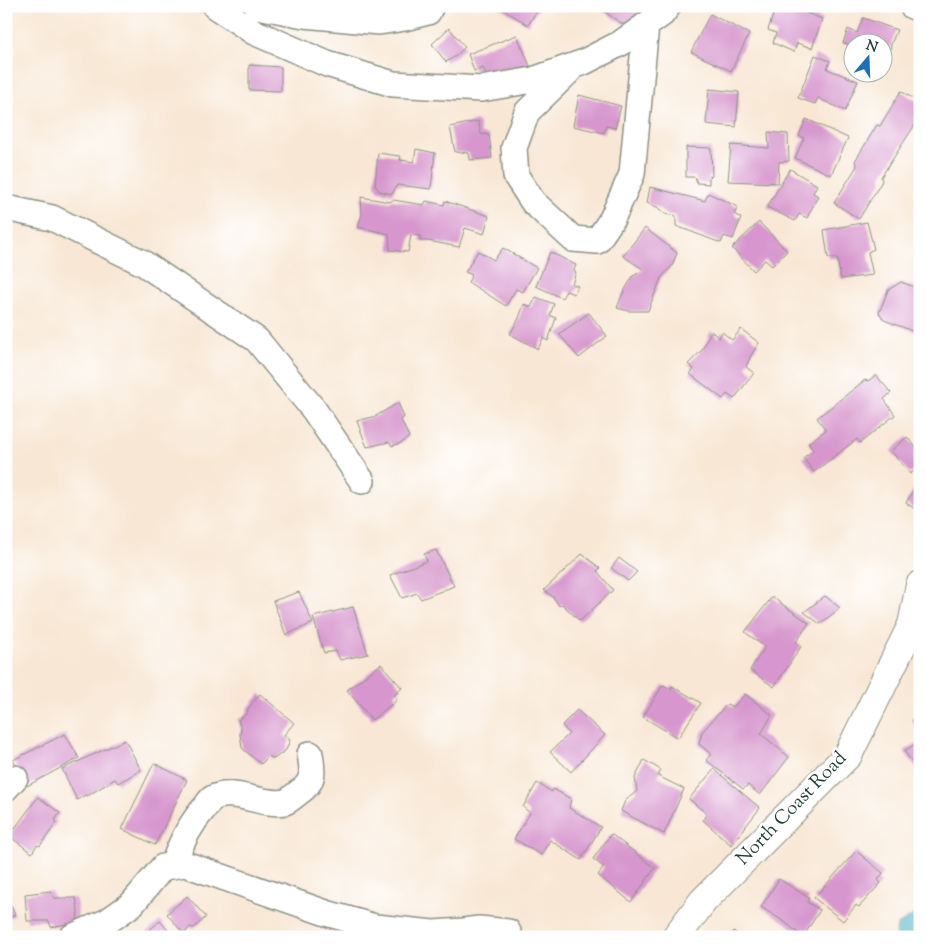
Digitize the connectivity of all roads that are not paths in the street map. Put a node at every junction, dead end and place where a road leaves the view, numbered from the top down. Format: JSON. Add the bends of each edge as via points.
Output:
{"nodes":[{"id":1,"x":215,"y":6,"type":"edge"},
{"id":2,"x":257,"y":6,"type":"edge"},
{"id":3,"x":431,"y":6,"type":"edge"},
{"id":4,"x":668,"y":6,"type":"edge"},
{"id":5,"x":912,"y":6,"type":"edge"},
{"id":6,"x":920,"y":9,"type":"edge"},
{"id":7,"x":646,"y":25,"type":"junction"},
{"id":8,"x":574,"y":65,"type":"junction"},
{"id":9,"x":6,"y":208,"type":"edge"},
{"id":10,"x":362,"y":481,"type":"dead end"},
{"id":11,"x":920,"y":584,"type":"edge"},
{"id":12,"x":310,"y":754,"type":"dead end"},
{"id":13,"x":173,"y":866,"type":"junction"},
{"id":14,"x":75,"y":936,"type":"edge"},
{"id":15,"x":510,"y":937,"type":"edge"},
{"id":16,"x":676,"y":937,"type":"edge"}],
"edges":[{"from":1,"to":8,"type":"street","via":[[254,32],[327,64],[393,84],[481,89],[533,80]]},
{"from":2,"to":3,"type":"street","via":[[304,15],[379,22],[428,12]]},
{"from":4,"to":7,"type":"street"},
{"from":5,"to":6,"type":"street"},
{"from":7,"to":8,"type":"street","via":[[621,43]]},
{"from":7,"to":8,"type":"street","via":[[632,174],[612,219],[597,241],[573,239],[534,202],[516,176],[514,148],[527,112]]},
{"from":9,"to":10,"type":"street","via":[[52,218],[143,263],[257,340],[314,410]]},
{"from":11,"to":16,"type":"main road","name":"North Coast Road","via":[[912,625],[848,754],[703,901]]},
{"from":12,"to":13,"type":"street","via":[[312,780],[286,802],[226,795],[213,798],[194,819]]},
{"from":13,"to":14,"type":"street","via":[[163,867],[132,904],[108,921]]},
{"from":13,"to":15,"type":"street","via":[[185,864],[375,927],[433,933],[497,930],[508,932]]}]}
